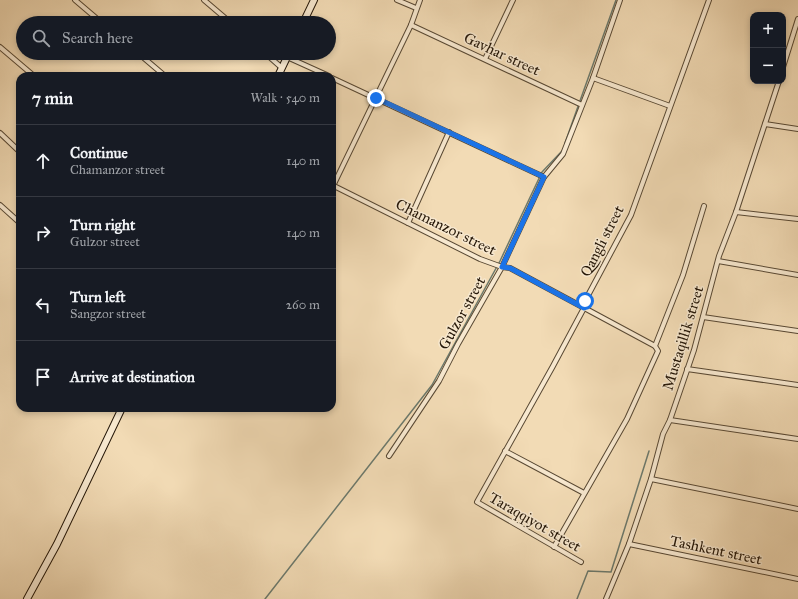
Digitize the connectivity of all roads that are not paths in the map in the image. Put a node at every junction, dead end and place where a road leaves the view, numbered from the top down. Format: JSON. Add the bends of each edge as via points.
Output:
{"nodes":[{"id":1,"x":75,"y":0,"type":"edge"},
{"id":2,"x":204,"y":0,"type":"edge"},
{"id":3,"x":314,"y":0,"type":"edge"},
{"id":4,"x":397,"y":0,"type":"edge"},
{"id":5,"x":420,"y":0,"type":"edge"},
{"id":6,"x":513,"y":0,"type":"edge"},
{"id":7,"x":620,"y":0,"type":"edge"},
{"id":8,"x":709,"y":0,"type":"edge"},
{"id":9,"x":416,"y":8,"type":"junction"},
{"id":10,"x":94,"y":16,"type":"edge"},
{"id":11,"x":223,"y":16,"type":"edge"},
{"id":12,"x":306,"y":16,"type":"edge"},
{"id":13,"x":798,"y":18,"type":"edge"},
{"id":14,"x":411,"y":25,"type":"junction"},
{"id":15,"x":0,"y":48,"type":"edge"},
{"id":16,"x":786,"y":57,"type":"edge"},
{"id":17,"x":485,"y":59,"type":"junction"},
{"id":18,"x":146,"y":60,"type":"edge"},
{"id":19,"x":273,"y":60,"type":"edge"},
{"id":20,"x":286,"y":60,"type":"edge"},
{"id":21,"x":298,"y":60,"type":"edge"},
{"id":22,"x":282,"y":68,"type":"junction"},
{"id":23,"x":29,"y":72,"type":"edge"},
{"id":24,"x":160,"y":72,"type":"edge"},
{"id":25,"x":280,"y":72,"type":"edge"},
{"id":26,"x":321,"y":72,"type":"edge"},
{"id":27,"x":593,"y":78,"type":"junction"},
{"id":28,"x":336,"y":80,"type":"edge"},
{"id":29,"x":777,"y":84,"type":"edge"},
{"id":30,"x":376,"y":98,"type":"junction"},
{"id":31,"x":582,"y":105,"type":"junction"},
{"id":32,"x":670,"y":106,"type":"junction"},
{"id":33,"x":765,"y":124,"type":"junction"},
{"id":34,"x":798,"y":129,"type":"edge"},
{"id":35,"x":450,"y":132,"type":"junction"},
{"id":36,"x":0,"y":133,"type":"edge"},
{"id":37,"x":16,"y":148,"type":"edge"},
{"id":38,"x":544,"y":177,"type":"junction"},
{"id":39,"x":336,"y":179,"type":"edge"},
{"id":40,"x":336,"y":187,"type":"edge"},
{"id":41,"x":0,"y":205,"type":"edge"},
{"id":42,"x":704,"y":206,"type":"dead end"},
{"id":43,"x":736,"y":212,"type":"junction"},
{"id":44,"x":16,"y":219,"type":"edge"},
{"id":45,"x":798,"y":220,"type":"edge"},
{"id":46,"x":408,"y":223,"type":"junction"},
{"id":47,"x":718,"y":262,"type":"junction"},
{"id":48,"x":502,"y":267,"type":"junction"},
{"id":49,"x":798,"y":275,"type":"edge"},
{"id":50,"x":584,"y":308,"type":"junction"},
{"id":51,"x":703,"y":317,"type":"junction"},
{"id":52,"x":798,"y":332,"type":"edge"},
{"id":53,"x":655,"y":346,"type":"junction"},
{"id":54,"x":687,"y":369,"type":"junction"},
{"id":55,"x":798,"y":386,"type":"edge"},
{"id":56,"x":120,"y":412,"type":"edge"},
{"id":57,"x":670,"y":420,"type":"junction"},
{"id":58,"x":798,"y":439,"type":"edge"},
{"id":59,"x":505,"y":451,"type":"junction"},
{"id":60,"x":389,"y":456,"type":"dead end"},
{"id":61,"x":651,"y":478,"type":"junction"},
{"id":62,"x":584,"y":493,"type":"junction"},
{"id":63,"x":477,"y":502,"type":"joint"},
{"id":64,"x":798,"y":508,"type":"edge"},
{"id":65,"x":629,"y":544,"type":"junction"},
{"id":66,"x":554,"y":546,"type":"junction"},
{"id":67,"x":581,"y":562,"type":"dead end"},
{"id":68,"x":798,"y":579,"type":"edge"},
{"id":69,"x":27,"y":599,"type":"edge"},
{"id":70,"x":606,"y":599,"type":"edge"}],
"edges":[{"from":1,"to":10,"type":"street"},
{"from":2,"to":11,"type":"street"},
{"from":3,"to":12,"type":"main road"},
{"from":4,"to":9,"type":"street"},
{"from":5,"to":9,"type":"street"},
{"from":6,"to":17,"type":"street"},
{"from":7,"to":27,"type":"street","name":"Gulzor street"},
{"from":8,"to":32,"type":"street","name":"Qangli street"},
{"from":9,"to":14,"type":"street"},
{"from":13,"to":16,"type":"street"},
{"from":14,"to":17,"type":"street","name":"Gavhar street"},
{"from":14,"to":30,"type":"street"},
{"from":15,"to":23,"type":"street"},
{"from":17,"to":31,"type":"street","name":"Gavhar street"},
{"from":18,"to":24,"type":"street"},
{"from":19,"to":22,"type":"street"},
{"from":20,"to":22,"type":"main road"},
{"from":21,"to":26,"type":"street"},
{"from":22,"to":25,"type":"main road"},
{"from":27,"to":31,"type":"street","name":"Gulzor street"},
{"from":27,"to":32,"type":"street"},
{"from":28,"to":30,"type":"street"},
{"from":29,"to":33,"type":"street","name":"Mustaqillik street"},
{"from":30,"to":35,"type":"street"},
{"from":30,"to":39,"type":"street"},
{"from":31,"to":38,"type":"street","name":"Gulzor street","via":[[563,154]]},
{"from":32,"to":50,"type":"street","name":"Qangli street","via":[[631,215],[585,301]]},
{"from":33,"to":34,"type":"street"},
{"from":33,"to":43,"type":"street","name":"Mustaqillik street"},
{"from":35,"to":38,"type":"street"},
{"from":35,"to":46,"type":"street"},
{"from":36,"to":37,"type":"street"},
{"from":38,"to":48,"type":"street","name":"Gulzor street"},
{"from":40,"to":46,"type":"street","name":"Chamanzor street"},
{"from":41,"to":44,"type":"street"},
{"from":42,"to":53,"type":"street","name":"Mustaqillik street","via":[[683,276]]},
{"from":43,"to":45,"type":"street"},
{"from":43,"to":47,"type":"street","name":"Mustaqillik street"},
{"from":46,"to":48,"type":"street","name":"Chamanzor street"},
{"from":47,"to":49,"type":"street"},
{"from":47,"to":51,"type":"street","name":"Mustaqillik street"},
{"from":48,"to":50,"type":"street","name":"Chamanzor street","via":[[510,268]]},
{"from":48,"to":60,"type":"street","name":"Gulzor street","via":[[439,381]]},
{"from":50,"to":53,"type":"street","name":"Chamanzor street"},
{"from":50,"to":59,"type":"street","name":"Qangli street"},
{"from":51,"to":52,"type":"street"},
{"from":51,"to":54,"type":"street","name":"Mustaqillik street"},
{"from":53,"to":62,"type":"street","name":"Mustaqillik street","via":[[658,351],[627,419]]},
{"from":54,"to":55,"type":"street"},
{"from":54,"to":57,"type":"street","name":"Mustaqillik street"},
{"from":56,"to":69,"type":"main road","via":[[57,544]]},
{"from":57,"to":58,"type":"street"},
{"from":57,"to":61,"type":"street","name":"Mustaqillik street","via":[[663,434]]},
{"from":59,"to":62,"type":"street"},
{"from":59,"to":63,"type":"street","name":"Qangli street"},
{"from":61,"to":64,"type":"street"},
{"from":61,"to":65,"type":"street","name":"Mustaqillik street"},
{"from":62,"to":66,"type":"street","name":"Mustaqillik street"},
{"from":63,"to":66,"type":"street","name":"Taraqqiyot street"},
{"from":65,"to":68,"type":"street","name":"Tashkent street"},
{"from":65,"to":70,"type":"street","name":"Mustaqillik street"},
{"from":66,"to":67,"type":"street","name":"Taraqqiyot street"}]}
